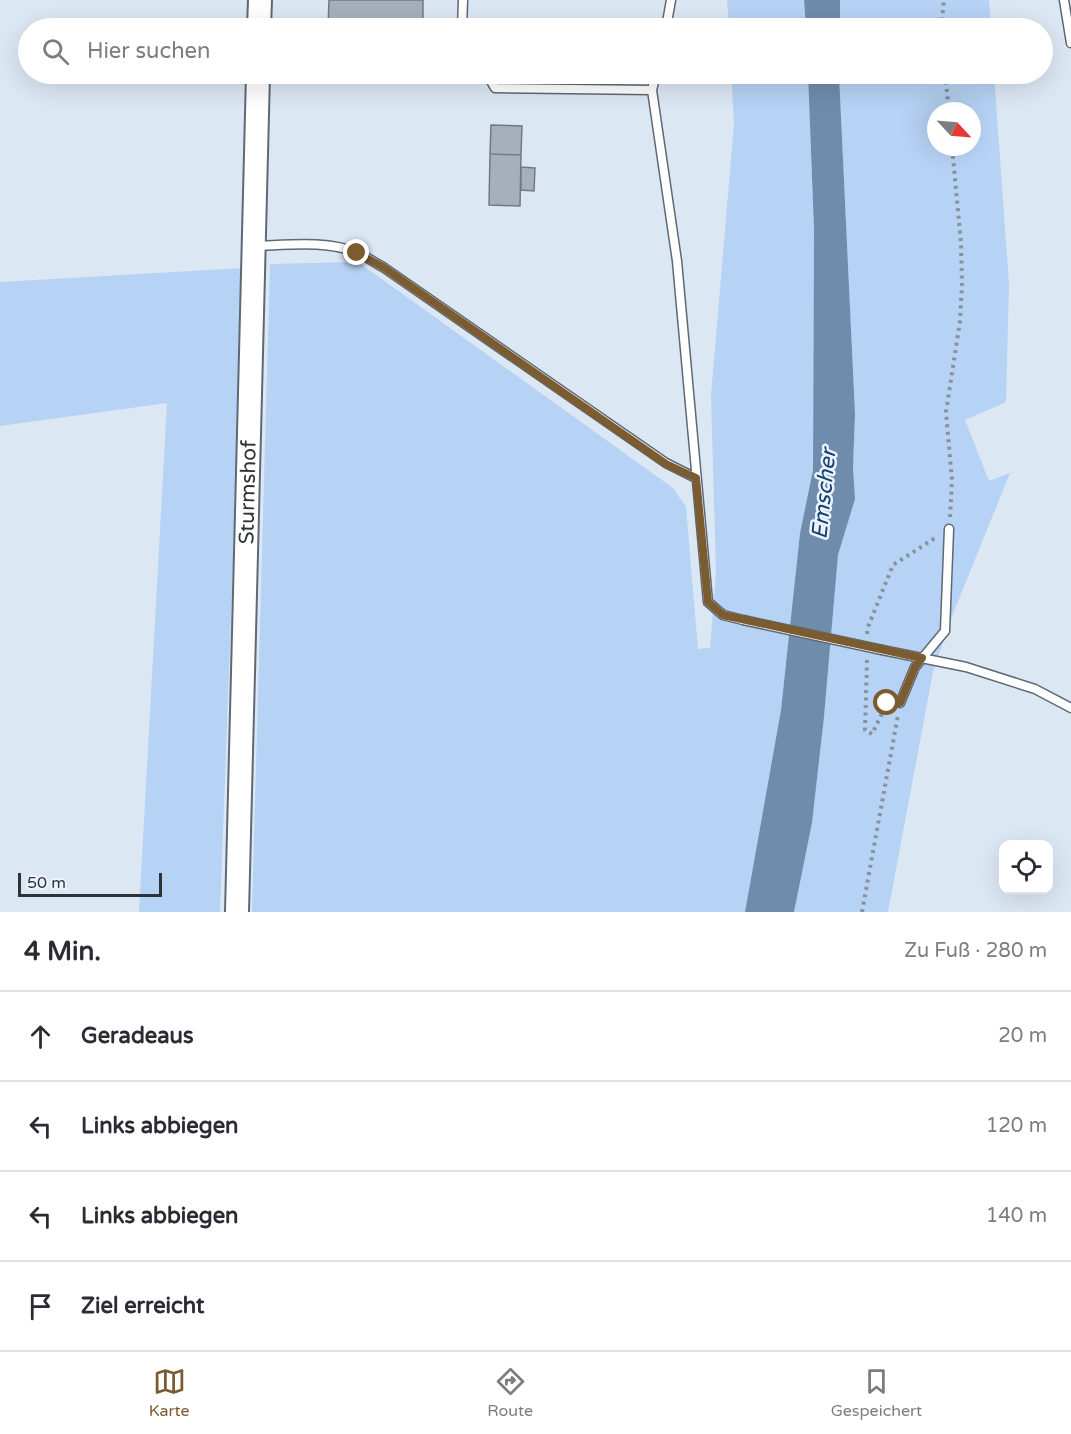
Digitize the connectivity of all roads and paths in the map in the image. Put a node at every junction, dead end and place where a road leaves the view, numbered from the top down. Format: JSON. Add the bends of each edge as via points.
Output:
{"nodes":[{"id":1,"x":260,"y":0,"type":"edge"},
{"id":2,"x":463,"y":0,"type":"edge"},
{"id":3,"x":671,"y":0,"type":"edge"},
{"id":4,"x":944,"y":0,"type":"edge"},
{"id":5,"x":1064,"y":0,"type":"edge"},
{"id":6,"x":259,"y":18,"type":"edge"},
{"id":7,"x":462,"y":18,"type":"edge"},
{"id":8,"x":668,"y":18,"type":"edge"},
{"id":9,"x":943,"y":18,"type":"edge"},
{"id":10,"x":1071,"y":43,"type":"edge"},
{"id":11,"x":258,"y":84,"type":"edge"},
{"id":12,"x":493,"y":84,"type":"edge"},
{"id":13,"x":654,"y":84,"type":"edge"},
{"id":14,"x":946,"y":84,"type":"edge"},
{"id":15,"x":652,"y":90,"type":"junction"},
{"id":16,"x":948,"y":102,"type":"edge"},
{"id":17,"x":953,"y":156,"type":"edge"},
{"id":18,"x":254,"y":247,"type":"junction"},
{"id":19,"x":696,"y":478,"type":"junction"},
{"id":20,"x":949,"y":529,"type":"junction"},
{"id":21,"x":893,"y":565,"type":"dead end"},
{"id":22,"x":922,"y":658,"type":"junction"},
{"id":23,"x":900,"y":703,"type":"junction"},
{"id":24,"x":1071,"y":708,"type":"edge"},
{"id":25,"x":865,"y":730,"type":"dead end"},
{"id":26,"x":237,"y":912,"type":"edge"},
{"id":27,"x":862,"y":912,"type":"edge"}],
"edges":[{"from":1,"to":6,"type":"street"},
{"from":2,"to":7,"type":"lane"},
{"from":3,"to":8,"type":"lane"},
{"from":4,"to":9,"type":"path"},
{"from":5,"to":10,"type":"lane"},
{"from":11,"to":18,"type":"street","name":"Sturmshof"},
{"from":12,"to":15,"type":"lane","via":[[495,88]]},
{"from":13,"to":15,"type":"lane"},
{"from":14,"to":16,"type":"path"},
{"from":15,"to":19,"type":"lane","via":[[677,261]]},
{"from":17,"to":20,"type":"path","via":[[962,285],[946,412],[952,480]]},
{"from":18,"to":19,"type":"lane","via":[[304,245],[357,253],[383,267],[666,464]]},
{"from":18,"to":26,"type":"street","name":"Sturmshof"},
{"from":19,"to":22,"type":"lane","bridge":true,"via":[[708,602],[723,615]]},
{"from":20,"to":21,"type":"path"},
{"from":20,"to":22,"type":"lane","via":[[945,631]]},
{"from":22,"to":23,"type":"lane"},
{"from":22,"to":24,"type":"lane","via":[[1035,689]]},
{"from":23,"to":25,"type":"path","via":[[887,703],[872,734]]},
{"from":23,"to":27,"type":"path"}]}
